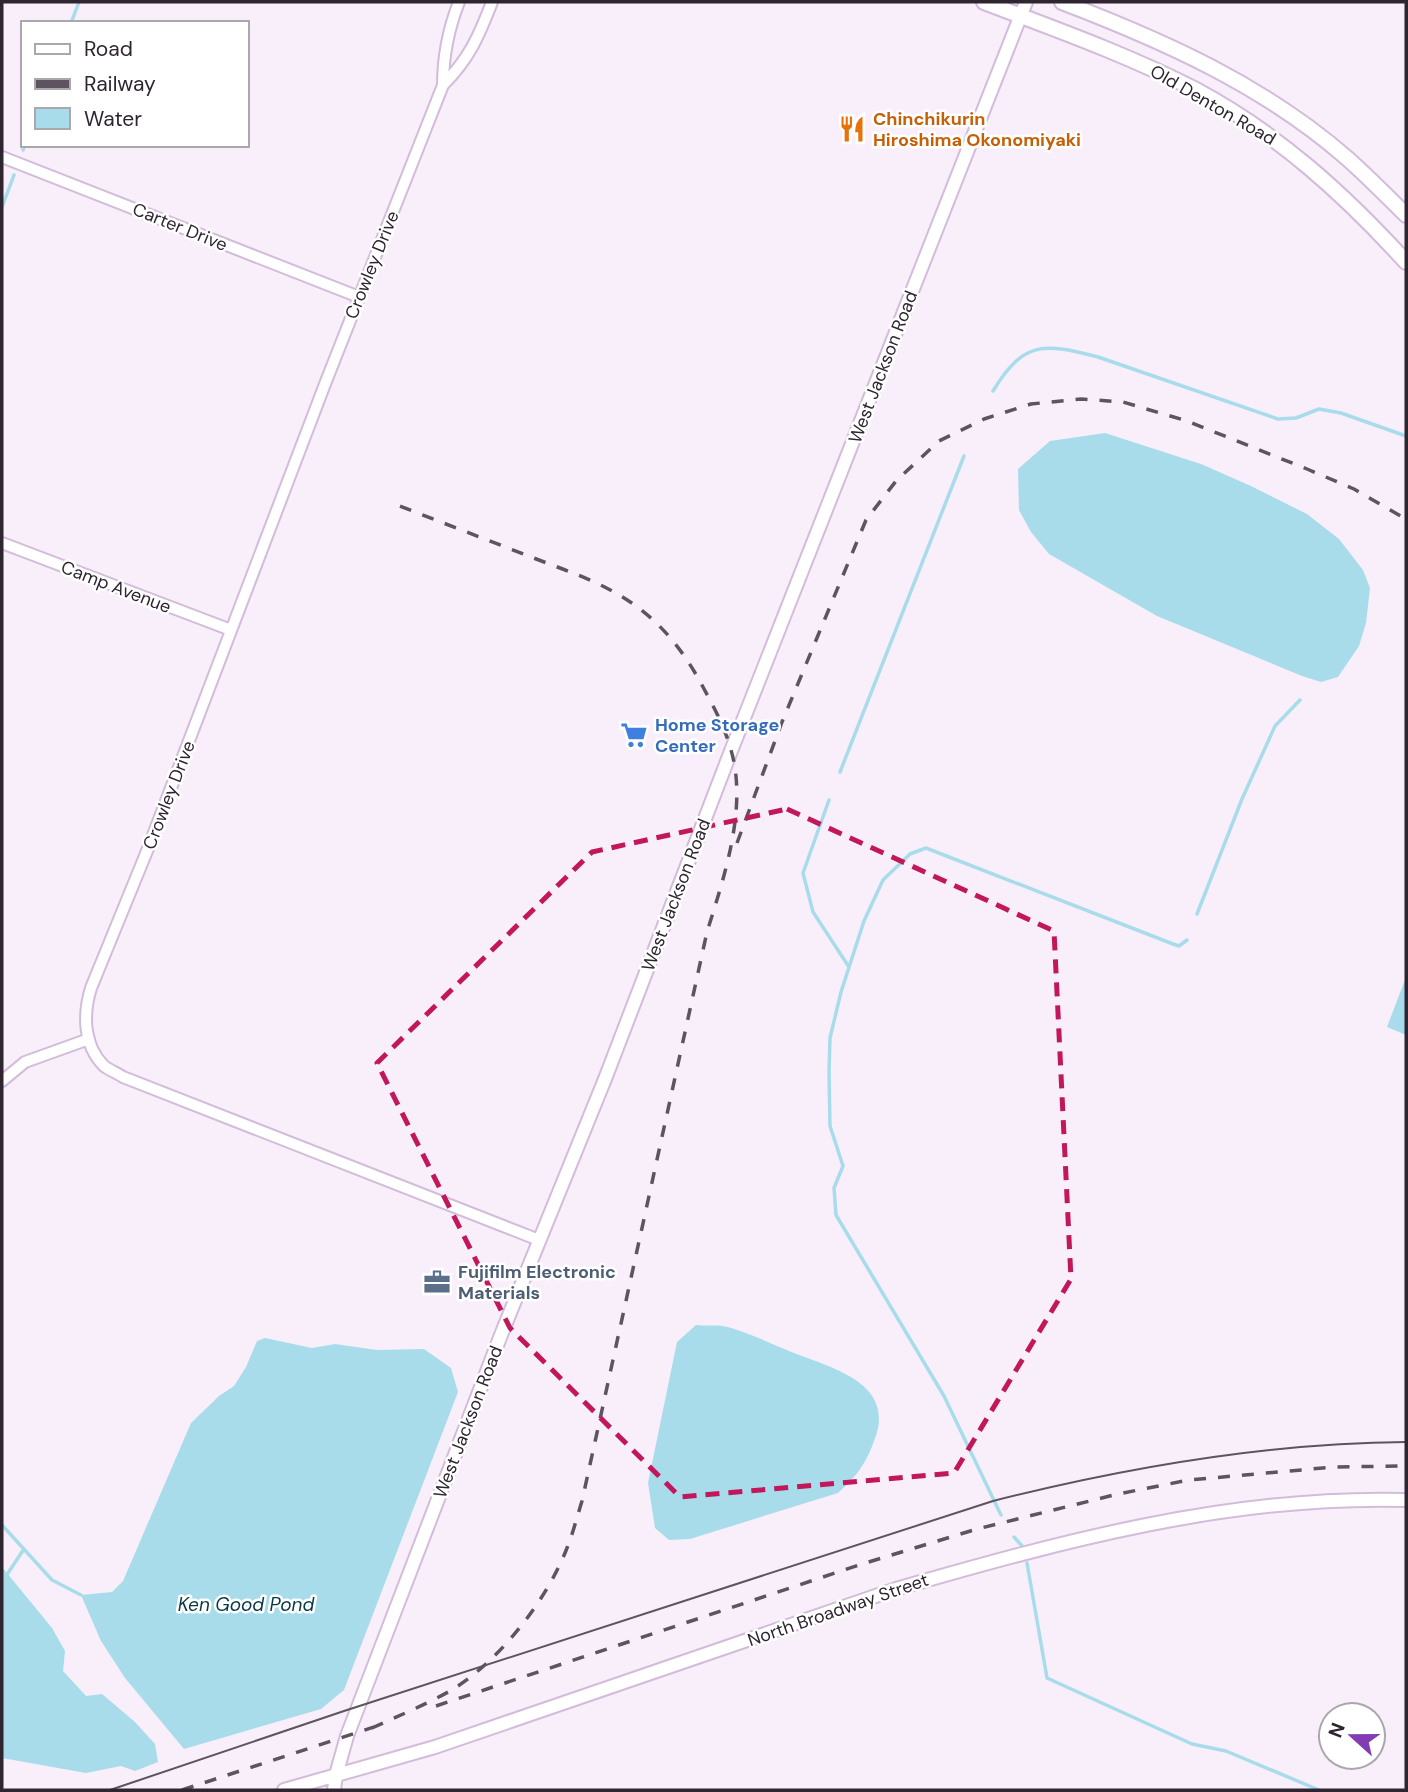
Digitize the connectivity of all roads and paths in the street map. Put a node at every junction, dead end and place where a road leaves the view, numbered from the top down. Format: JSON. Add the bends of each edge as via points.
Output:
{"nodes":[{"id":1,"x":459,"y":2,"type":"edge"},
{"id":2,"x":492,"y":2,"type":"edge"},
{"id":3,"x":984,"y":2,"type":"edge"},
{"id":4,"x":1027,"y":2,"type":"edge"},
{"id":5,"x":1062,"y":2,"type":"edge"},
{"id":6,"x":1021,"y":16,"type":"junction"},
{"id":7,"x":443,"y":85,"type":"junction"},
{"id":8,"x":2,"y":156,"type":"edge"},
{"id":9,"x":1406,"y":215,"type":"edge"},
{"id":10,"x":1406,"y":262,"type":"edge"},
{"id":11,"x":359,"y":297,"type":"junction"},
{"id":12,"x":2,"y":544,"type":"edge"},
{"id":13,"x":231,"y":630,"type":"junction"},
{"id":14,"x":89,"y":1039,"type":"junction"},
{"id":15,"x":3,"y":1079,"type":"edge"},
{"id":16,"x":539,"y":1240,"type":"junction"},
{"id":17,"x":1406,"y":1500,"type":"edge"},
{"id":18,"x":336,"y":1774,"type":"junction"},
{"id":19,"x":284,"y":1790,"type":"edge"},
{"id":20,"x":334,"y":1790,"type":"edge"}],
"edges":[{"from":1,"to":7,"type":"street","name":"Crowley Drive","via":[[448,29]]},
{"from":2,"to":7,"type":"street","name":"Crowley Drive","via":[[477,41]]},
{"from":3,"to":6,"type":"main road","name":"Old Denton Road"},
{"from":4,"to":6,"type":"street","name":"West Jackson Road"},
{"from":5,"to":9,"type":"main road","name":"Old Denton Road","via":[[1154,39],[1233,79],[1346,158]]},
{"from":6,"to":10,"type":"main road","name":"Old Denton Road","via":[[1144,65],[1238,115],[1320,176],[1361,212]]},
{"from":6,"to":16,"type":"street","name":"West Jackson Road"},
{"from":7,"to":11,"type":"street","name":"Crowley Drive"},
{"from":8,"to":11,"type":"street","name":"Carter Drive"},
{"from":11,"to":13,"type":"street","name":"Crowley Drive"},
{"from":12,"to":13,"type":"street","name":"Camp Avenue"},
{"from":13,"to":14,"type":"street","name":"Crowley Drive","via":[[91,988],[85,1022]]},
{"from":14,"to":15,"type":"street","via":[[40,1055]]},
{"from":14,"to":16,"type":"street","name":"Crowley Drive","via":[[104,1066],[123,1077]]},
{"from":16,"to":18,"type":"street","name":"West Jackson Road"},
{"from":17,"to":18,"type":"street","name":"North Broadway Street","via":[[1287,1504],[1215,1513],[1054,1546],[896,1588],[435,1747]]},
{"from":18,"to":19,"type":"street","name":"North Broadway Street"},
{"from":18,"to":20,"type":"street","name":"West Jackson Road"}]}
